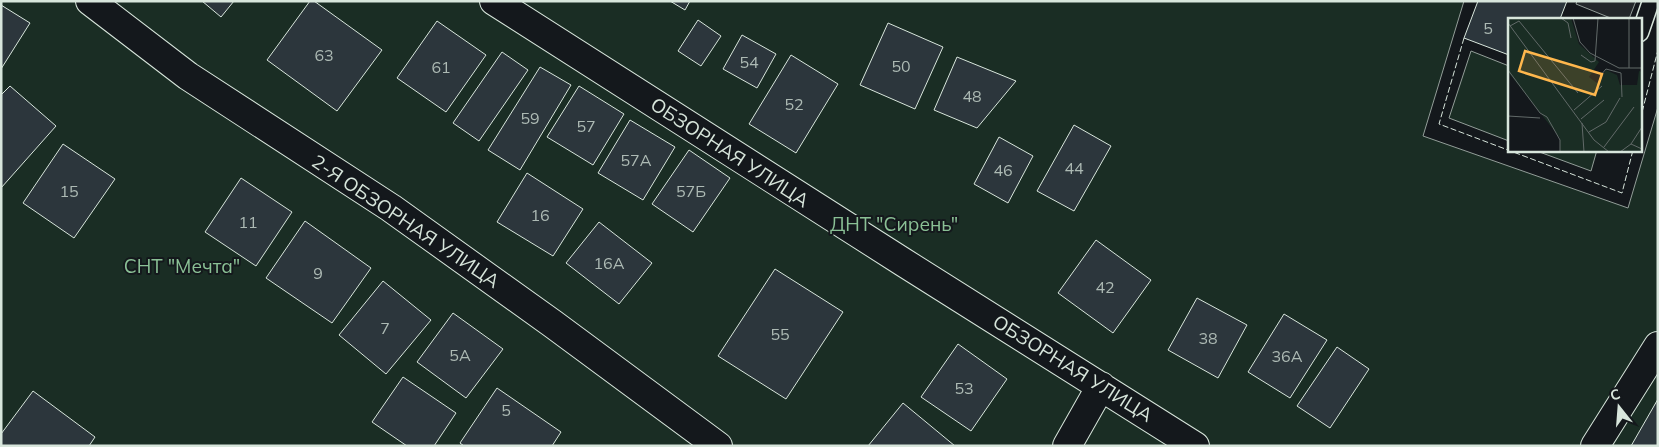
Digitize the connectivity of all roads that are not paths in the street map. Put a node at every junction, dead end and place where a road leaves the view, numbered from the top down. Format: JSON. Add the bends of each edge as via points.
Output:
{"nodes":[{"id":1,"x":90,"y":1,"type":"edge"},
{"id":2,"x":494,"y":1,"type":"edge"},
{"id":3,"x":1651,"y":1,"type":"edge"},
{"id":4,"x":1642,"y":27,"type":"edge"},
{"id":5,"x":1658,"y":346,"type":"edge"},
{"id":6,"x":1101,"y":386,"type":"junction"},
{"id":7,"x":718,"y":446,"type":"edge"},
{"id":8,"x":1067,"y":446,"type":"edge"},
{"id":9,"x":1196,"y":446,"type":"edge"},
{"id":10,"x":1595,"y":446,"type":"edge"}],
"edges":[{"from":1,"to":7,"type":"street","name":"2-Я ОБЗОРНАЯ УЛИЦА","via":[[188,76],[391,208]]},
{"from":2,"to":6,"type":"street","name":"ОБЗОРНАЯ УЛИЦА"},
{"from":3,"to":4,"type":"lane"},
{"from":5,"to":10,"type":"street"},
{"from":6,"to":8,"type":"street"},
{"from":6,"to":9,"type":"street","name":"ОБЗОРНАЯ УЛИЦА"}]}
